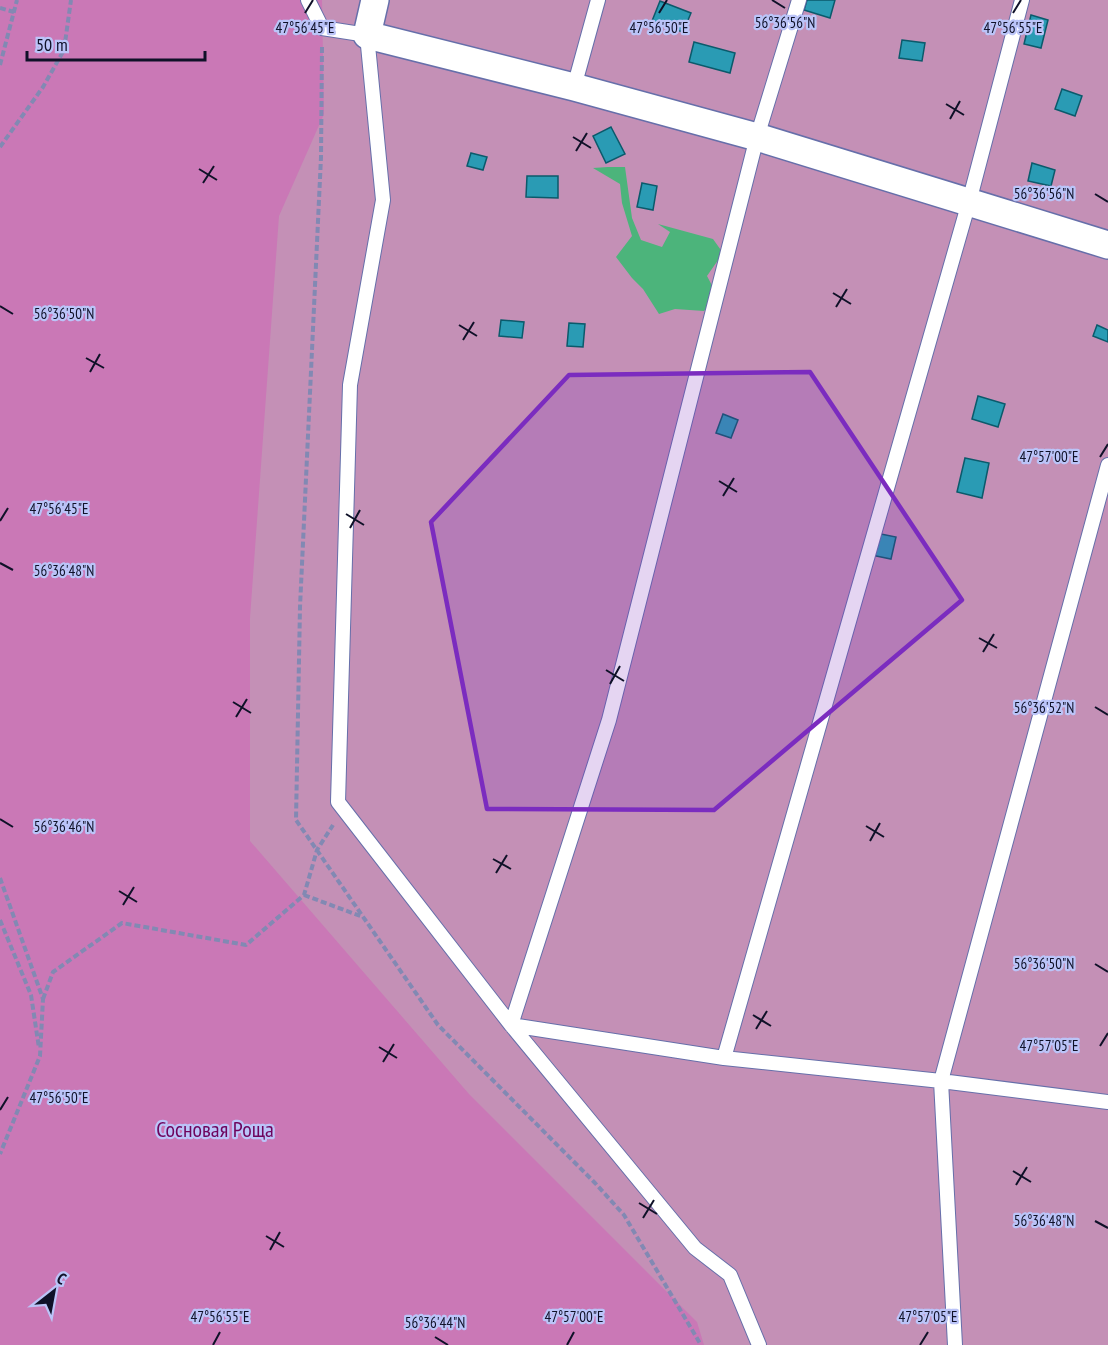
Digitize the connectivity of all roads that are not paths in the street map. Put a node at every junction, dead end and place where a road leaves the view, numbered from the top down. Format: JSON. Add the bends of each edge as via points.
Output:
{"nodes":[{"id":1,"x":308,"y":0,"type":"edge"},
{"id":2,"x":375,"y":0,"type":"edge"},
{"id":3,"x":598,"y":0,"type":"edge"},
{"id":4,"x":799,"y":0,"type":"edge"},
{"id":5,"x":1022,"y":0,"type":"edge"},
{"id":6,"x":367,"y":35,"type":"junction"},
{"id":7,"x":574,"y":87,"type":"junction"},
{"id":8,"x":757,"y":137,"type":"junction"},
{"id":9,"x":969,"y":202,"type":"junction"},
{"id":10,"x":1108,"y":245,"type":"edge"},
{"id":11,"x":1108,"y":465,"type":"edge"},
{"id":12,"x":511,"y":1025,"type":"junction"},
{"id":13,"x":724,"y":1058,"type":"junction"},
{"id":14,"x":941,"y":1081,"type":"junction"},
{"id":15,"x":1108,"y":1102,"type":"edge"},
{"id":16,"x":759,"y":1345,"type":"edge"},
{"id":17,"x":955,"y":1345,"type":"edge"}],
"edges":[{"from":1,"to":6,"type":"lane","via":[[322,28]]},
{"from":2,"to":6,"type":"street"},
{"from":3,"to":7,"type":"lane"},
{"from":4,"to":8,"type":"lane"},
{"from":5,"to":9,"type":"lane"},
{"from":6,"to":7,"type":"street"},
{"from":6,"to":12,"type":"lane","via":[[383,200],[350,385],[338,802]]},
{"from":7,"to":8,"type":"street"},
{"from":8,"to":9,"type":"street"},
{"from":8,"to":12,"type":"lane","via":[[609,720]]},
{"from":9,"to":10,"type":"street"},
{"from":9,"to":13,"type":"lane"},
{"from":11,"to":14,"type":"lane"},
{"from":12,"to":13,"type":"lane"},
{"from":12,"to":16,"type":"lane","via":[[695,1248],[730,1275]]},
{"from":13,"to":14,"type":"lane"},
{"from":14,"to":15,"type":"lane"},
{"from":14,"to":17,"type":"lane"}]}
